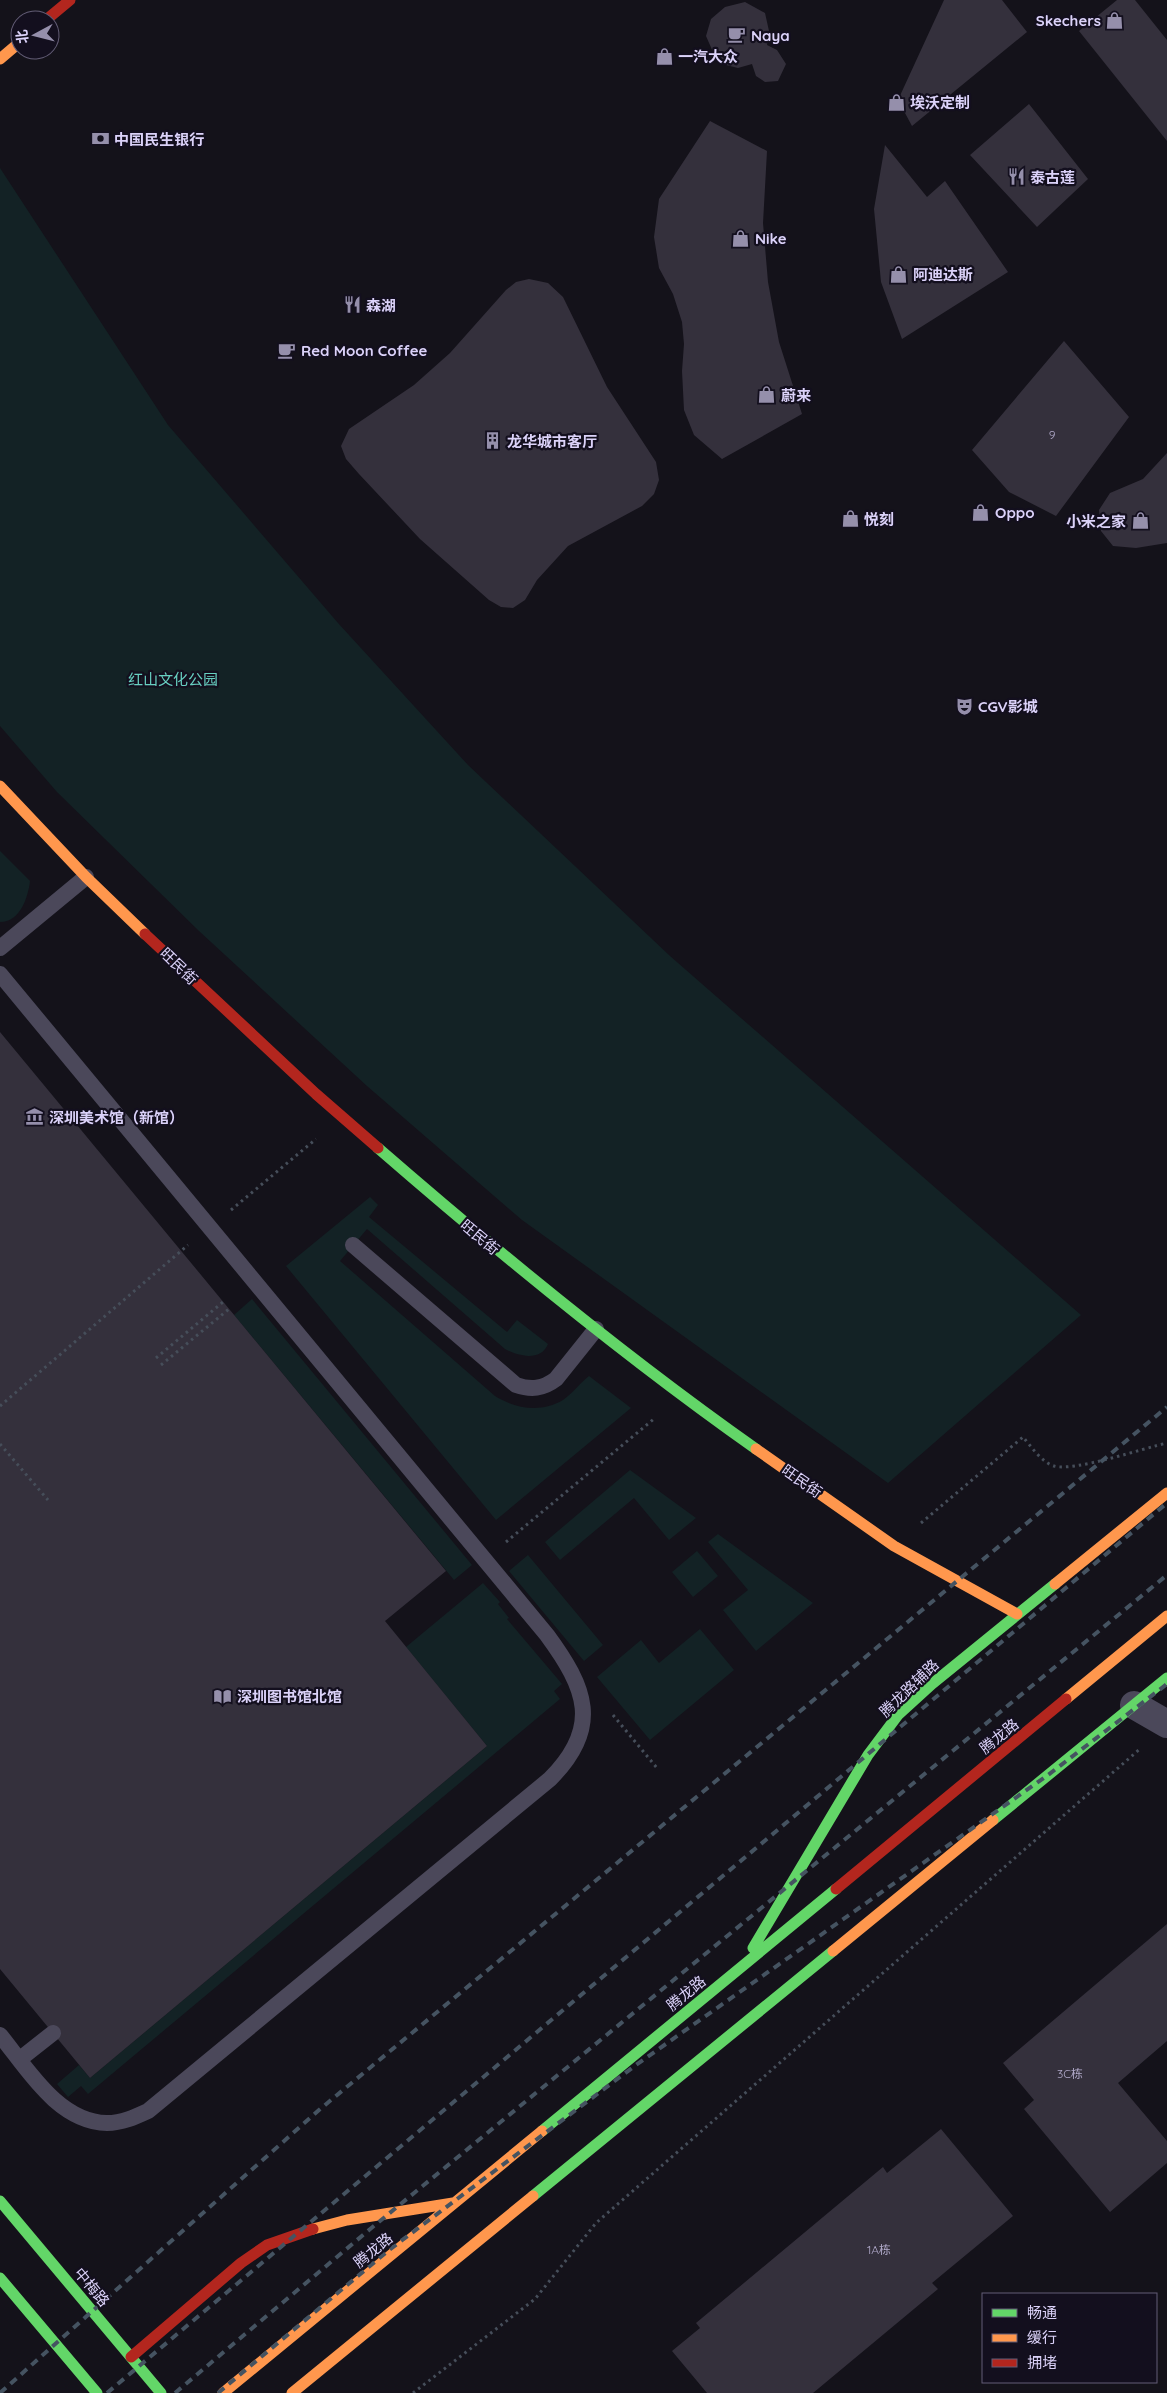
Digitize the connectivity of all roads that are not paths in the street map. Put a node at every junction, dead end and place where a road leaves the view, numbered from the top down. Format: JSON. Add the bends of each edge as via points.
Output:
{"nodes":[{"id":1,"x":70,"y":0,"type":"edge"},
{"id":2,"x":58,"y":10,"type":"edge"},
{"id":3,"x":10,"y":50,"type":"edge"},
{"id":4,"x":0,"y":59,"type":"edge"},
{"id":5,"x":0,"y":786,"type":"edge"},
{"id":6,"x":86,"y":876,"type":"junction"},
{"id":7,"x":0,"y":948,"type":"edge"},
{"id":8,"x":0,"y":974,"type":"edge"},
{"id":9,"x":353,"y":1245,"type":"dead end"},
{"id":10,"x":596,"y":1329,"type":"junction"},
{"id":11,"x":1167,"y":1493,"type":"edge"},
{"id":12,"x":1017,"y":1614,"type":"junction"},
{"id":13,"x":1167,"y":1616,"type":"edge"},
{"id":14,"x":1167,"y":1678,"type":"edge"},
{"id":15,"x":1134,"y":1705,"type":"junction"},
{"id":16,"x":1167,"y":1724,"type":"edge"},
{"id":17,"x":743,"y":1966,"type":"junction"},
{"id":18,"x":53,"y":2033,"type":"dead end"},
{"id":19,"x":0,"y":2035,"type":"edge"},
{"id":20,"x":20,"y":2059,"type":"junction"},
{"id":21,"x":0,"y":2201,"type":"edge"},
{"id":22,"x":454,"y":2202,"type":"junction"},
{"id":23,"x":0,"y":2278,"type":"edge"},
{"id":24,"x":131,"y":2357,"type":"junction"},
{"id":25,"x":93,"y":2392,"type":"edge"},
{"id":26,"x":161,"y":2393,"type":"edge"},
{"id":27,"x":223,"y":2393,"type":"edge"},
{"id":28,"x":292,"y":2393,"type":"edge"}],
"edges":[{"from":1,"to":2,"type":"main road"},
{"from":3,"to":4,"type":"main road"},
{"from":5,"to":6,"type":"main road","name":"旺民街"},
{"from":6,"to":7,"type":"lane"},
{"from":6,"to":10,"type":"main road","name":"旺民街","via":[[316,1094],[494,1250]]},
{"from":8,"to":20,"type":"lane","via":[[561,1654],[580,1687],[583,1703],[582,1726],[575,1748],[550,1779],[148,2111],[128,2120],[107,2123],[85,2118],[48,2094]]},
{"from":9,"to":10,"type":"lane","via":[[516,1385],[534,1389],[550,1384]]},
{"from":10,"to":12,"type":"main road","name":"旺民街","via":[[688,1401],[894,1546]]},
{"from":11,"to":12,"type":"main road","name":"腾龙路辅路"},
{"from":12,"to":17,"type":"main road","name":"腾龙路辅路","via":[[898,1715],[868,1755]]},
{"from":13,"to":17,"type":"main road","name":"腾龙路"},
{"from":14,"to":15,"type":"main road"},
{"from":15,"to":16,"type":"street"},
{"from":15,"to":28,"type":"main road"},
{"from":17,"to":22,"type":"main road","name":"腾龙路"},
{"from":18,"to":20,"type":"lane"},
{"from":19,"to":20,"type":"lane"},
{"from":21,"to":24,"type":"main road","name":"中梅路"},
{"from":22,"to":24,"type":"main road","via":[[347,2220],[297,2233],[266,2246],[241,2262]]},
{"from":22,"to":27,"type":"main road","name":"腾龙路"},
{"from":23,"to":25,"type":"main road"},
{"from":24,"to":26,"type":"main road","name":"中梅路"}]}
